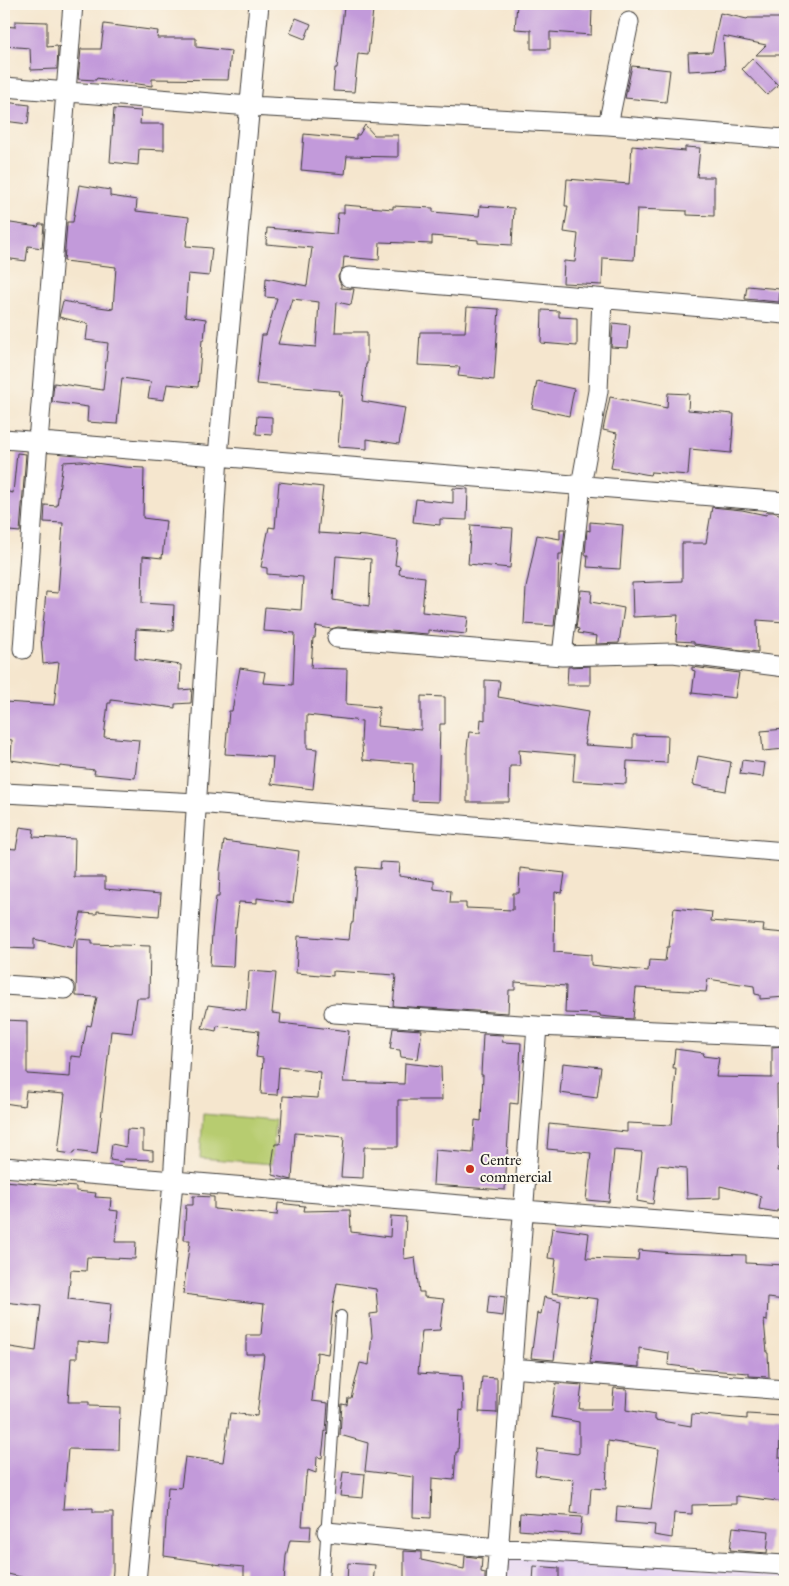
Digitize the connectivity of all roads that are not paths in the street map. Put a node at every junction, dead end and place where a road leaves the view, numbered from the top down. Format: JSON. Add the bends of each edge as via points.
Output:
{"nodes":[{"id":1,"x":73,"y":4,"type":"edge"},
{"id":2,"x":259,"y":4,"type":"edge"},
{"id":3,"x":629,"y":22,"type":"dead end"},
{"id":4,"x":4,"y":87,"type":"edge"},
{"id":5,"x":66,"y":91,"type":"junction"},
{"id":6,"x":250,"y":106,"type":"junction"},
{"id":7,"x":608,"y":126,"type":"junction"},
{"id":8,"x":785,"y":139,"type":"edge"},
{"id":9,"x":349,"y":277,"type":"dead end"},
{"id":10,"x":602,"y":299,"type":"junction"},
{"id":11,"x":785,"y":314,"type":"edge"},
{"id":12,"x":4,"y":439,"type":"edge"},
{"id":13,"x":38,"y":442,"type":"junction"},
{"id":14,"x":218,"y":456,"type":"junction"},
{"id":15,"x":581,"y":486,"type":"junction"},
{"id":16,"x":785,"y":502,"type":"edge"},
{"id":17,"x":337,"y":638,"type":"dead end"},
{"id":18,"x":23,"y":649,"type":"dead end"},
{"id":19,"x":562,"y":656,"type":"junction"},
{"id":20,"x":785,"y":667,"type":"edge"},
{"id":21,"x":4,"y":793,"type":"edge"},
{"id":22,"x":197,"y":803,"type":"junction"},
{"id":23,"x":785,"y":852,"type":"edge"},
{"id":24,"x":4,"y":985,"type":"edge"},
{"id":25,"x":65,"y":989,"type":"dead end"},
{"id":26,"x":334,"y":1013,"type":"dead end"},
{"id":27,"x":537,"y":1026,"type":"junction"},
{"id":28,"x":777,"y":1036,"type":"dead end"},
{"id":29,"x":4,"y":1167,"type":"edge"},
{"id":30,"x":173,"y":1182,"type":"junction"},
{"id":31,"x":523,"y":1210,"type":"junction"},
{"id":32,"x":785,"y":1229,"type":"edge"},
{"id":33,"x":341,"y":1316,"type":"dead end"},
{"id":34,"x":512,"y":1368,"type":"junction"},
{"id":35,"x":785,"y":1390,"type":"edge"},
{"id":36,"x":327,"y":1532,"type":"junction"},
{"id":37,"x":498,"y":1548,"type":"junction"},
{"id":38,"x":785,"y":1565,"type":"edge"},
{"id":39,"x":136,"y":1582,"type":"edge"},
{"id":40,"x":323,"y":1582,"type":"edge"},
{"id":41,"x":496,"y":1582,"type":"edge"}],
"edges":[{"from":1,"to":5,"type":"street"},
{"from":2,"to":6,"type":"street"},
{"from":3,"to":7,"type":"street"},
{"from":4,"to":5,"type":"street"},
{"from":5,"to":6,"type":"street"},
{"from":5,"to":13,"type":"street"},
{"from":6,"to":7,"type":"street"},
{"from":6,"to":14,"type":"street"},
{"from":7,"to":8,"type":"street"},
{"from":9,"to":10,"type":"street"},
{"from":10,"to":11,"type":"street"},
{"from":10,"to":15,"type":"street","via":[[598,391]]},
{"from":12,"to":13,"type":"street"},
{"from":13,"to":14,"type":"street"},
{"from":13,"to":18,"type":"street"},
{"from":14,"to":15,"type":"street"},
{"from":14,"to":22,"type":"street"},
{"from":15,"to":16,"type":"street"},
{"from":15,"to":19,"type":"street"},
{"from":17,"to":19,"type":"street"},
{"from":19,"to":20,"type":"street","via":[[673,653]]},
{"from":21,"to":22,"type":"street"},
{"from":22,"to":23,"type":"street"},
{"from":22,"to":30,"type":"street"},
{"from":24,"to":25,"type":"street"},
{"from":26,"to":27,"type":"street"},
{"from":27,"to":28,"type":"street"},
{"from":27,"to":31,"type":"street"},
{"from":29,"to":30,"type":"street"},
{"from":30,"to":31,"type":"street"},
{"from":30,"to":39,"type":"street"},
{"from":31,"to":32,"type":"street"},
{"from":31,"to":34,"type":"street"},
{"from":33,"to":36,"type":"lane"},
{"from":34,"to":35,"type":"street"},
{"from":34,"to":37,"type":"street"},
{"from":36,"to":37,"type":"street"},
{"from":36,"to":40,"type":"lane"},
{"from":37,"to":38,"type":"street"},
{"from":37,"to":41,"type":"street"}]}
